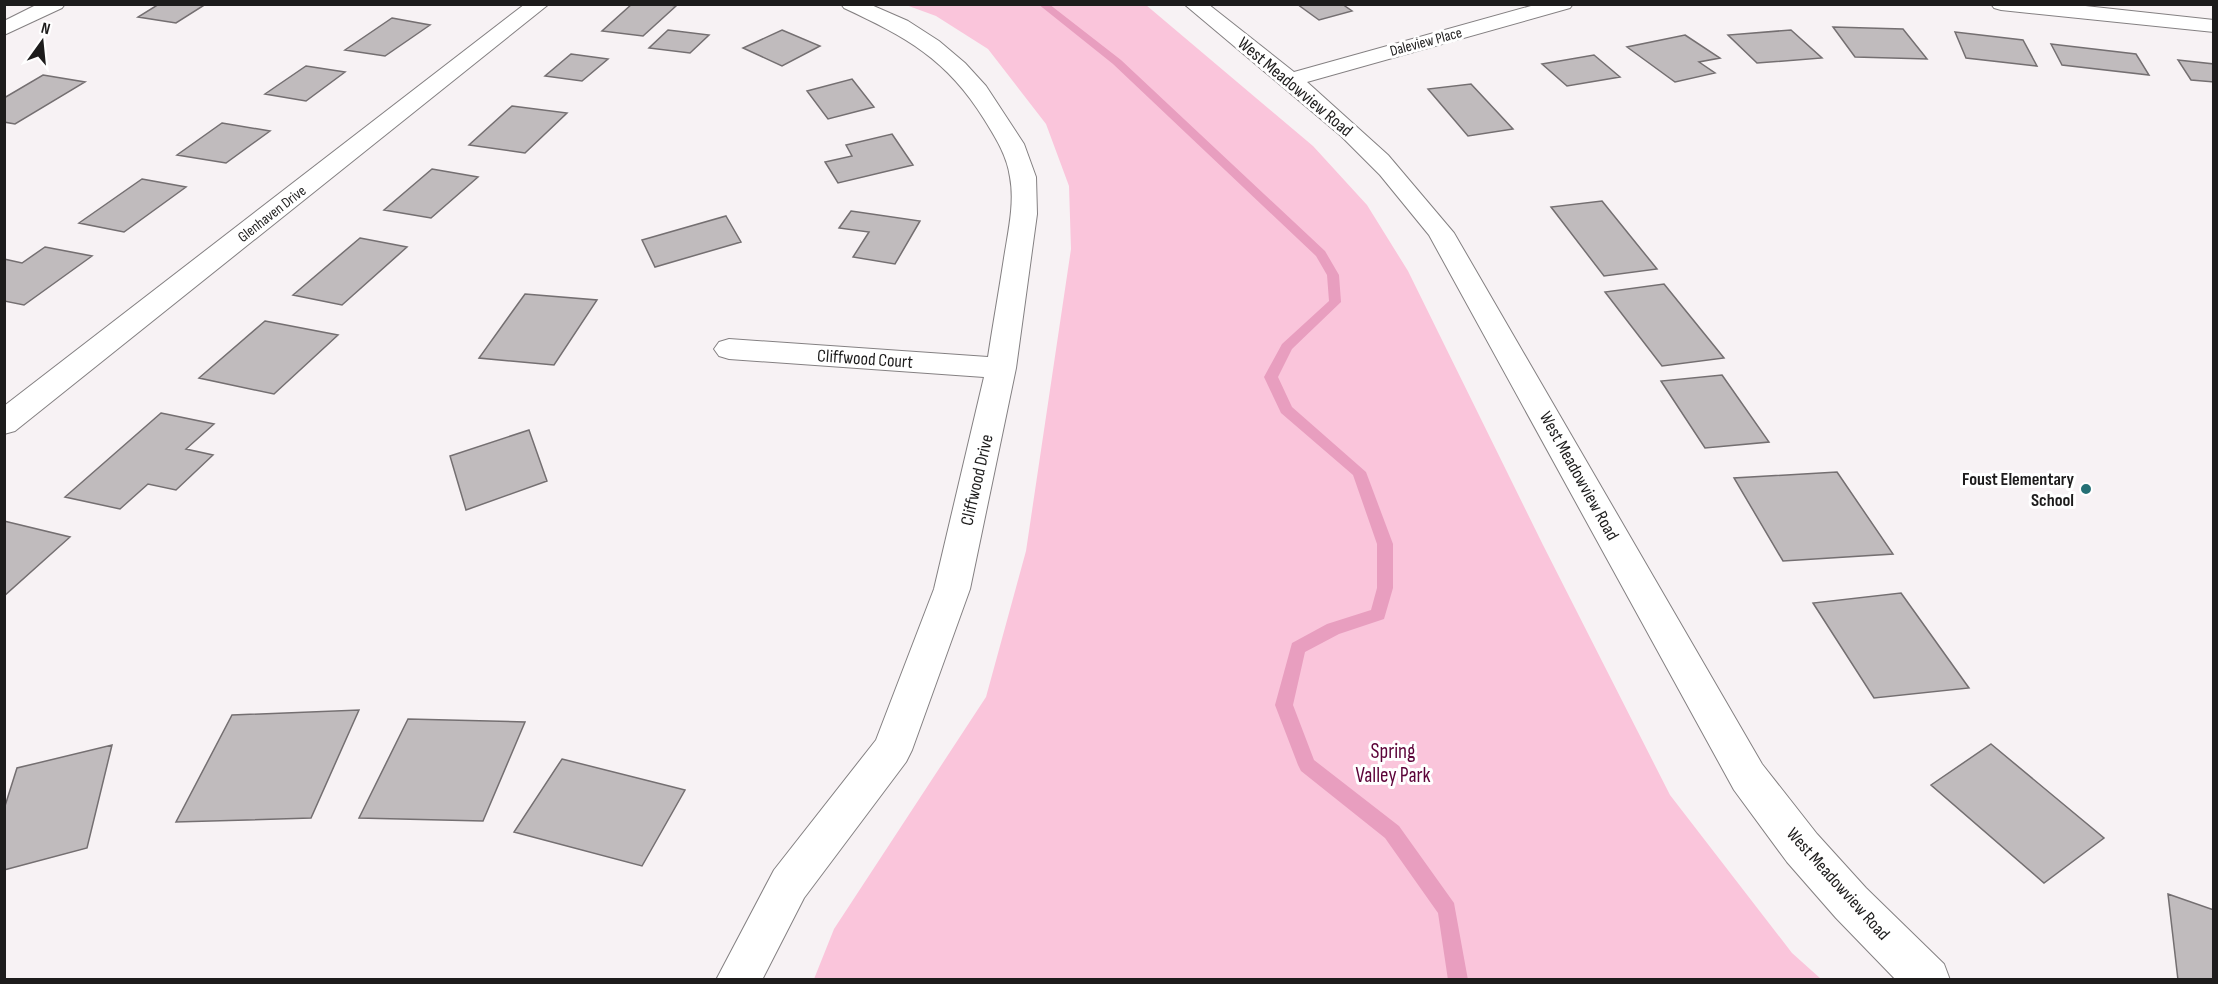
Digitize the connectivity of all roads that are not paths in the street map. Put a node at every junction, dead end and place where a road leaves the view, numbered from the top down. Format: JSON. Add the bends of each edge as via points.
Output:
{"nodes":[{"id":1,"x":56,"y":4,"type":"edge"},
{"id":2,"x":540,"y":4,"type":"edge"},
{"id":3,"x":851,"y":4,"type":"edge"},
{"id":4,"x":1194,"y":4,"type":"edge"},
{"id":5,"x":1563,"y":4,"type":"edge"},
{"id":6,"x":2001,"y":4,"type":"edge"},
{"id":7,"x":2214,"y":26,"type":"edge"},
{"id":8,"x":4,"y":29,"type":"edge"},
{"id":9,"x":1289,"y":80,"type":"junction"},
{"id":10,"x":729,"y":349,"type":"dead end"},
{"id":11,"x":1001,"y":368,"type":"junction"},
{"id":12,"x":4,"y":423,"type":"edge"},
{"id":13,"x":738,"y":980,"type":"edge"},
{"id":14,"x":1928,"y":980,"type":"edge"}],
"edges":[{"from":1,"to":8,"type":"street"},
{"from":2,"to":12,"type":"street","name":"Glenhaven Drive"},
{"from":3,"to":11,"type":"street","name":"Cliffwood Drive","via":[[900,26],[957,68],[978,91],[1012,144],[1023,177],[1024,214]]},
{"from":4,"to":9,"type":"street","name":"West Meadowview Road"},
{"from":5,"to":9,"type":"street","name":"Daleview Place"},
{"from":6,"to":7,"type":"street"},
{"from":9,"to":14,"type":"street","name":"West Meadowview Road","via":[[1370,150],[1441,233],[1748,777],[1802,848]]},
{"from":10,"to":11,"type":"street","name":"Cliffwood Court"},
{"from":11,"to":13,"type":"street","name":"Cliffwood Drive","via":[[952,589],[892,750],[789,884]]}]}
